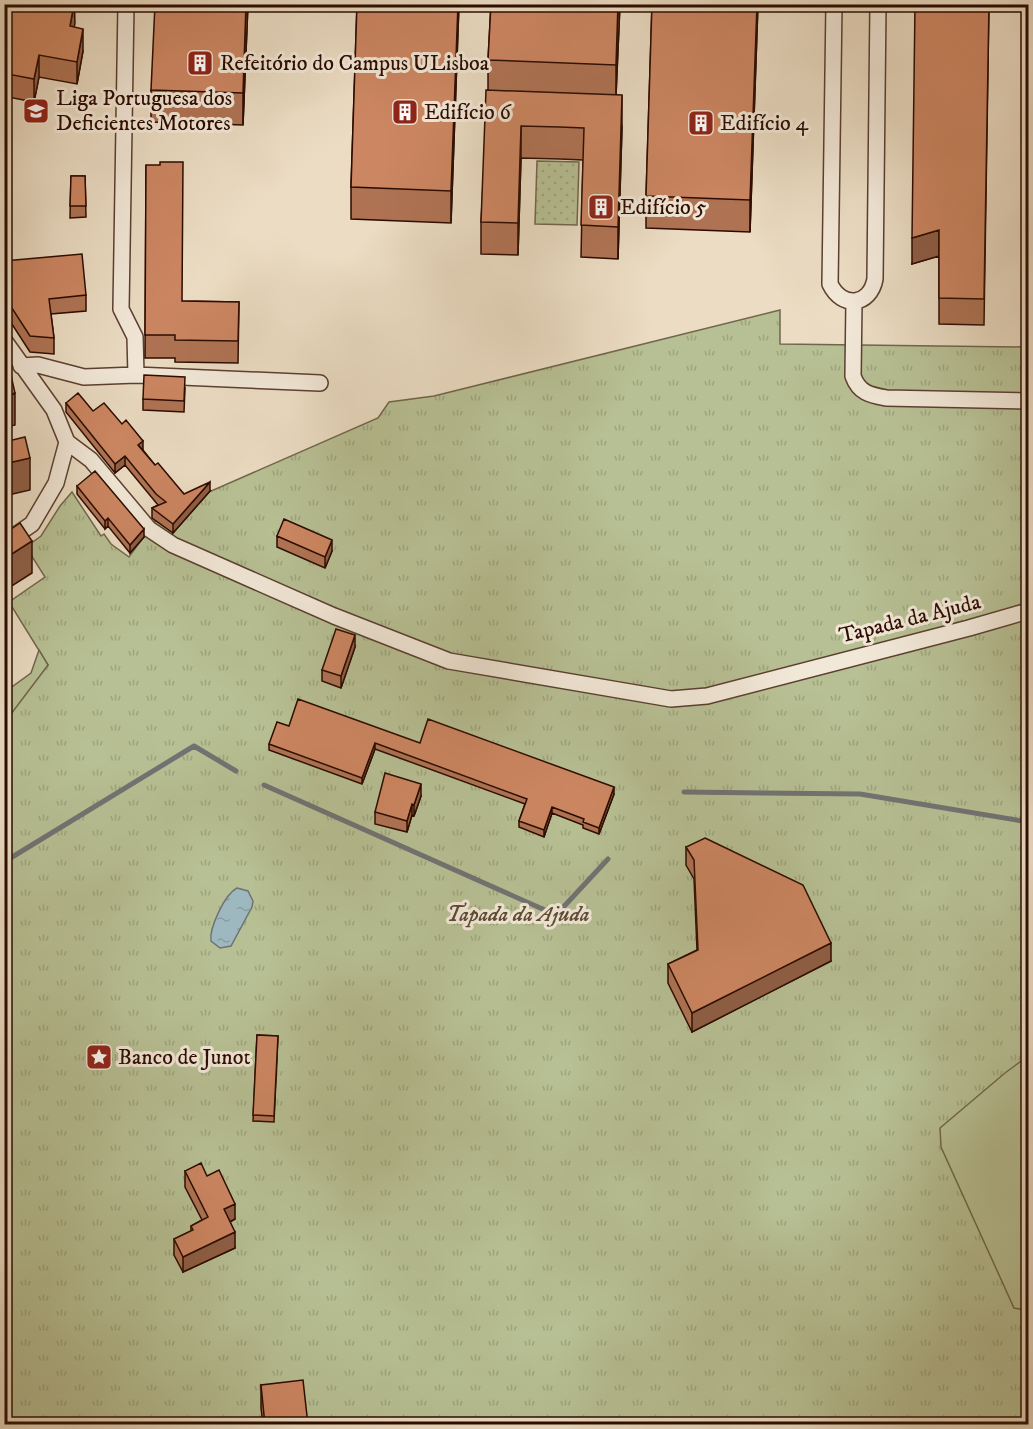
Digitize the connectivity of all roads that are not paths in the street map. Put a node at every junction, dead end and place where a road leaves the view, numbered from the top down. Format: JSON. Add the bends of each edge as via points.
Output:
{"nodes":[{"id":1,"x":126,"y":4,"type":"edge"},
{"id":2,"x":834,"y":4,"type":"edge"},
{"id":3,"x":878,"y":4,"type":"edge"},
{"id":4,"x":854,"y":301,"type":"junction"},
{"id":5,"x":4,"y":340,"type":"edge"},
{"id":6,"x":21,"y":366,"type":"junction"},
{"id":7,"x":136,"y":375,"type":"junction"},
{"id":8,"x":320,"y":383,"type":"dead end"},
{"id":9,"x":1029,"y":401,"type":"edge"},
{"id":10,"x":67,"y":442,"type":"junction"},
{"id":11,"x":4,"y":543,"type":"edge"},
{"id":12,"x":1029,"y":611,"type":"edge"}],
"edges":[{"from":1,"to":7,"type":"street","via":[[121,309],[135,337]]},
{"from":2,"to":4,"type":"street","via":[[830,284],[840,298]]},
{"from":3,"to":4,"type":"street","via":[[875,279],[871,291]]},
{"from":4,"to":9,"type":"street","via":[[853,376],[856,386],[867,394],[886,398]]},
{"from":5,"to":6,"type":"street"},
{"from":6,"to":7,"type":"street","via":[[38,365],[84,377]]},
{"from":6,"to":10,"type":"street","via":[[54,411]]},
{"from":7,"to":8,"type":"street"},
{"from":10,"to":11,"type":"street","via":[[56,483],[32,524]]},
{"from":10,"to":12,"type":"street","name":"Tapada da Ajuda","via":[[91,460],[149,530],[184,550],[334,616],[449,661],[671,699],[707,696]]}]}
